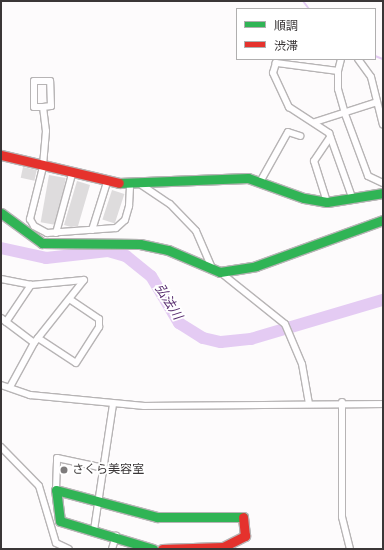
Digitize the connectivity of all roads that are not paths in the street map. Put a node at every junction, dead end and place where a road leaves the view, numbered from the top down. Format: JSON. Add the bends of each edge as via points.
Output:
{"nodes":[{"id":1,"x":341,"y":60,"type":"edge"},
{"id":2,"x":359,"y":60,"type":"edge"},
{"id":3,"x":338,"y":71,"type":"junction"},
{"id":4,"x":377,"y":102,"type":"junction"},
{"id":5,"x":43,"y":107,"type":"junction"},
{"id":6,"x":344,"y":114,"type":"junction"},
{"id":7,"x":315,"y":122,"type":"junction"},
{"id":8,"x":383,"y":125,"type":"edge"},
{"id":9,"x":300,"y":136,"type":"dead end"},
{"id":10,"x":330,"y":137,"type":"junction"},
{"id":11,"x":1,"y":154,"type":"edge"},
{"id":12,"x":43,"y":167,"type":"junction"},
{"id":13,"x":72,"y":174,"type":"junction"},
{"id":14,"x":107,"y":182,"type":"junction"},
{"id":15,"x":260,"y":182,"type":"junction"},
{"id":16,"x":383,"y":183,"type":"edge"},
{"id":17,"x":135,"y":184,"type":"junction"},
{"id":18,"x":383,"y":193,"type":"edge"},
{"id":19,"x":353,"y":200,"type":"junction"},
{"id":20,"x":327,"y":202,"type":"junction"},
{"id":21,"x":1,"y":213,"type":"edge"},
{"id":22,"x":383,"y":220,"type":"edge"},
{"id":23,"x":92,"y":230,"type":"junction"},
{"id":24,"x":56,"y":233,"type":"junction"},
{"id":25,"x":216,"y":270,"type":"junction"},
{"id":26,"x":1,"y":279,"type":"edge"},
{"id":27,"x":31,"y":285,"type":"junction"},
{"id":28,"x":71,"y":300,"type":"junction"},
{"id":29,"x":3,"y":320,"type":"edge"},
{"id":30,"x":36,"y":341,"type":"junction"},
{"id":31,"x":1,"y":385,"type":"edge"},
{"id":32,"x":10,"y":387,"type":"junction"},
{"id":33,"x":309,"y":402,"type":"junction"},
{"id":34,"x":342,"y":402,"type":"junction"},
{"id":35,"x":113,"y":404,"type":"junction"},
{"id":36,"x":383,"y":404,"type":"edge"},
{"id":37,"x":1,"y":447,"type":"edge"},
{"id":38,"x":104,"y":468,"type":"junction"},
{"id":39,"x":56,"y":490,"type":"junction"},
{"id":40,"x":100,"y":500,"type":"junction"},
{"id":41,"x":94,"y":530,"type":"junction"},
{"id":42,"x":116,"y":536,"type":"junction"},
{"id":43,"x":69,"y":549,"type":"edge"},
{"id":44,"x":112,"y":549,"type":"edge"},
{"id":45,"x":153,"y":549,"type":"edge"},
{"id":46,"x":162,"y":549,"type":"edge"},
{"id":47,"x":350,"y":549,"type":"edge"}],
"edges":[{"from":1,"to":3,"type":"street"},
{"from":2,"to":4,"type":"street","via":[[371,77]]},
{"from":3,"to":6,"type":"street"},
{"from":3,"to":7,"type":"street","via":[[276,63],[273,73],[283,98],[289,107]]},
{"from":4,"to":6,"type":"street"},
{"from":4,"to":8,"type":"street"},
{"from":5,"to":5,"type":"street","via":[[34,107],[34,81],[50,81],[51,106]]},
{"from":5,"to":12,"type":"street"},
{"from":6,"to":7,"type":"street"},
{"from":6,"to":16,"type":"street","via":[[368,176]]},
{"from":7,"to":10,"type":"street"},
{"from":9,"to":15,"type":"street","via":[[288,132]]},
{"from":10,"to":19,"type":"street"},
{"from":10,"to":20,"type":"street","via":[[314,161]]},
{"from":11,"to":12,"type":"street"},
{"from":12,"to":13,"type":"street"},
{"from":12,"to":24,"type":"street","via":[[30,220],[47,233]]},
{"from":13,"to":14,"type":"street"},
{"from":13,"to":24,"type":"street"},
{"from":14,"to":17,"type":"street"},
{"from":14,"to":23,"type":"street"},
{"from":15,"to":17,"type":"street","via":[[248,178]]},
{"from":15,"to":20,"type":"street","via":[[304,198]]},
{"from":17,"to":23,"type":"street","via":[[125,220],[116,228]]},
{"from":17,"to":25,"type":"street","via":[[170,204],[196,231]]},
{"from":18,"to":19,"type":"street"},
{"from":19,"to":20,"type":"street"},
{"from":21,"to":25,"type":"street","via":[[42,243],[140,244],[168,250]]},
{"from":22,"to":25,"type":"street","via":[[256,266]]},
{"from":23,"to":24,"type":"street"},
{"from":25,"to":33,"type":"street","via":[[285,324],[302,364]]},
{"from":26,"to":27,"type":"street"},
{"from":27,"to":28,"type":"street","via":[[84,280]]},
{"from":27,"to":29,"type":"street"},
{"from":28,"to":30,"type":"street"},
{"from":28,"to":30,"type":"street","via":[[99,319],[99,327],[76,363]]},
{"from":29,"to":30,"type":"street"},
{"from":30,"to":32,"type":"street"},
{"from":31,"to":32,"type":"street"},
{"from":32,"to":35,"type":"street","via":[[30,395]]},
{"from":33,"to":34,"type":"street"},
{"from":33,"to":35,"type":"street","via":[[144,406]]},
{"from":34,"to":36,"type":"street"},
{"from":34,"to":47,"type":"street","via":[[342,517]]},
{"from":35,"to":38,"type":"street"},
{"from":37,"to":43,"type":"street","via":[[39,486],[56,543]]},
{"from":38,"to":39,"type":"street","via":[[57,458]]},
{"from":38,"to":40,"type":"street"},
{"from":39,"to":40,"type":"street"},
{"from":39,"to":41,"type":"street","via":[[60,520]]},
{"from":40,"to":41,"type":"street"},
{"from":40,"to":46,"type":"street","via":[[157,517],[243,515],[245,536],[224,547]]},
{"from":41,"to":42,"type":"street"},
{"from":42,"to":44,"type":"street"},
{"from":42,"to":45,"type":"street"}]}
